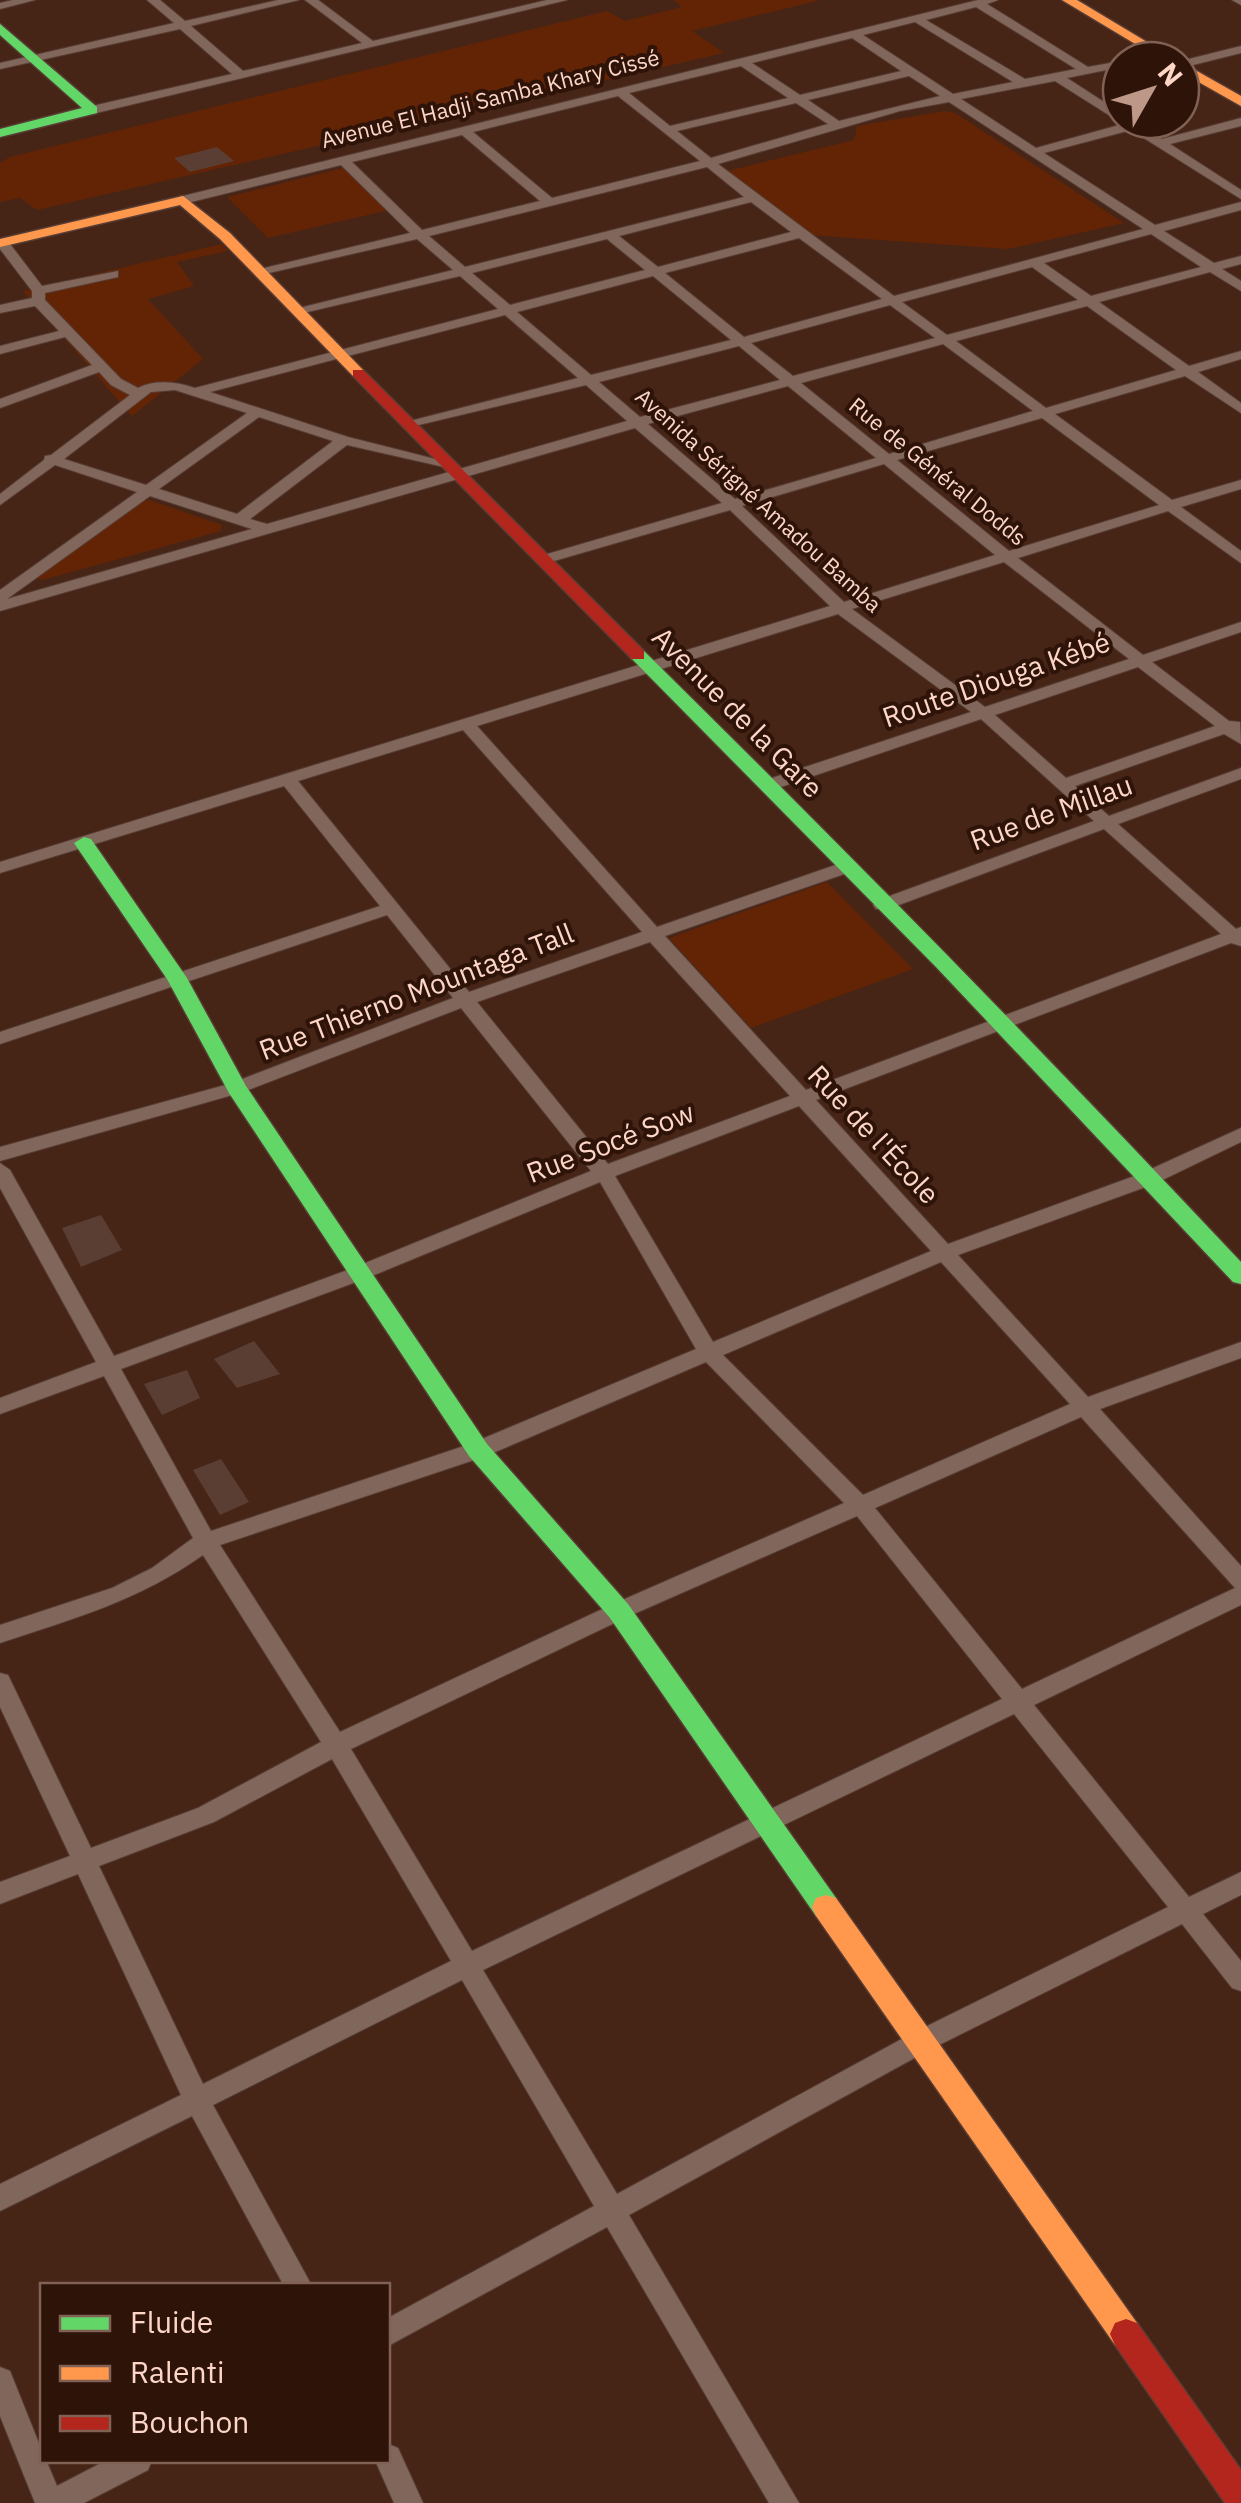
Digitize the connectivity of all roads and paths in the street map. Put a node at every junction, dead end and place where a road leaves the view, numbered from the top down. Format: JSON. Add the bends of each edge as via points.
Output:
{"nodes":[{"id":1,"x":29,"y":0,"type":"edge"},
{"id":2,"x":153,"y":0,"type":"edge"},
{"id":3,"x":293,"y":0,"type":"edge"},
{"id":4,"x":311,"y":0,"type":"edge"},
{"id":5,"x":490,"y":0,"type":"edge"},
{"id":6,"x":561,"y":0,"type":"edge"},
{"id":7,"x":1068,"y":0,"type":"edge"},
{"id":8,"x":985,"y":2,"type":"edge"},
{"id":9,"x":0,"y":6,"type":"edge"},
{"id":10,"x":508,"y":12,"type":"junction"},
{"id":11,"x":916,"y":18,"type":"junction"},
{"id":12,"x":184,"y":24,"type":"junction"},
{"id":13,"x":0,"y":28,"type":"edge"},
{"id":14,"x":853,"y":34,"type":"junction"},
{"id":15,"x":1136,"y":40,"type":"edge"},
{"id":16,"x":370,"y":44,"type":"junction"},
{"id":17,"x":1241,"y":49,"type":"edge"},
{"id":18,"x":33,"y":58,"type":"junction"},
{"id":19,"x":740,"y":60,"type":"junction"},
{"id":20,"x":1201,"y":60,"type":"edge"},
{"id":21,"x":0,"y":66,"type":"edge"},
{"id":22,"x":1101,"y":69,"type":"edge"},
{"id":23,"x":910,"y":72,"type":"junction"},
{"id":24,"x":1088,"y":72,"type":"junction"},
{"id":25,"x":240,"y":74,"type":"junction"},
{"id":26,"x":1059,"y":78,"type":"junction"},
{"id":27,"x":1201,"y":78,"type":"edge"},
{"id":28,"x":1026,"y":85,"type":"junction"},
{"id":29,"x":619,"y":91,"type":"junction"},
{"id":30,"x":798,"y":99,"type":"junction"},
{"id":31,"x":958,"y":100,"type":"junction"},
{"id":32,"x":1241,"y":102,"type":"edge"},
{"id":33,"x":1101,"y":106,"type":"edge"},
{"id":34,"x":92,"y":110,"type":"junction"},
{"id":35,"x":1241,"y":122,"type":"edge"},
{"id":36,"x":840,"y":127,"type":"junction"},
{"id":37,"x":464,"y":130,"type":"junction"},
{"id":38,"x":668,"y":130,"type":"junction"},
{"id":39,"x":0,"y":133,"type":"edge"},
{"id":40,"x":1101,"y":134,"type":"edge"},
{"id":41,"x":1153,"y":140,"type":"edge"},
{"id":42,"x":1158,"y":143,"type":"junction"},
{"id":43,"x":1038,"y":151,"type":"junction"},
{"id":44,"x":344,"y":161,"type":"junction"},
{"id":45,"x":708,"y":163,"type":"junction"},
{"id":46,"x":1241,"y":195,"type":"edge"},
{"id":47,"x":753,"y":198,"type":"junction"},
{"id":48,"x":183,"y":200,"type":"junction"},
{"id":49,"x":548,"y":201,"type":"junction"},
{"id":50,"x":1241,"y":206,"type":"edge"},
{"id":51,"x":1153,"y":230,"type":"junction"},
{"id":52,"x":802,"y":233,"type":"junction"},
{"id":53,"x":609,"y":234,"type":"junction"},
{"id":54,"x":422,"y":235,"type":"junction"},
{"id":55,"x":1,"y":243,"type":"edge"},
{"id":56,"x":1241,"y":260,"type":"edge"},
{"id":57,"x":1035,"y":263,"type":"junction"},
{"id":58,"x":1211,"y":268,"type":"junction"},
{"id":59,"x":654,"y":269,"type":"junction"},
{"id":60,"x":464,"y":270,"type":"junction"},
{"id":61,"x":261,"y":273,"type":"junction"},
{"id":62,"x":113,"y":274,"type":"dead end"},
{"id":63,"x":1241,"y":287,"type":"edge"},
{"id":64,"x":38,"y":296,"type":"junction"},
{"id":65,"x":896,"y":300,"type":"junction"},
{"id":66,"x":1088,"y":302,"type":"junction"},
{"id":67,"x":507,"y":308,"type":"junction"},
{"id":68,"x":0,"y":309,"type":"edge"},
{"id":69,"x":300,"y":312,"type":"junction"},
{"id":70,"x":70,"y":332,"type":"junction"},
{"id":71,"x":949,"y":340,"type":"junction"},
{"id":72,"x":744,"y":342,"type":"junction"},
{"id":73,"x":0,"y":350,"type":"edge"},
{"id":74,"x":338,"y":351,"type":"junction"},
{"id":75,"x":1241,"y":355,"type":"edge"},
{"id":76,"x":101,"y":367,"type":"junction"},
{"id":77,"x":1185,"y":370,"type":"junction"},
{"id":78,"x":592,"y":380,"type":"junction"},
{"id":79,"x":792,"y":381,"type":"junction"},
{"id":80,"x":191,"y":393,"type":"junction"},
{"id":81,"x":139,"y":394,"type":"junction"},
{"id":82,"x":0,"y":404,"type":"edge"},
{"id":83,"x":1241,"y":408,"type":"edge"},
{"id":84,"x":1044,"y":413,"type":"junction"},
{"id":85,"x":255,"y":414,"type":"junction"},
{"id":86,"x":639,"y":422,"type":"junction"},
{"id":87,"x":412,"y":425,"type":"junction"},
{"id":88,"x":344,"y":440,"type":"junction"},
{"id":89,"x":885,"y":457,"type":"junction"},
{"id":90,"x":50,"y":459,"type":"junction"},
{"id":91,"x":451,"y":470,"type":"junction"},
{"id":92,"x":1241,"y":484,"type":"edge"},
{"id":93,"x":147,"y":489,"type":"junction"},
{"id":94,"x":0,"y":501,"type":"edge"},
{"id":95,"x":731,"y":503,"type":"junction"},
{"id":96,"x":1175,"y":506,"type":"junction"},
{"id":97,"x":240,"y":519,"type":"junction"},
{"id":98,"x":270,"y":530,"type":"junction"},
{"id":99,"x":1007,"y":558,"type":"junction"},
{"id":100,"x":1241,"y":558,"type":"edge"},
{"id":101,"x":542,"y":560,"type":"junction"},
{"id":102,"x":1,"y":597,"type":"edge"},
{"id":103,"x":842,"y":608,"type":"junction"},
{"id":104,"x":1241,"y":627,"type":"edge"},
{"id":105,"x":1139,"y":660,"type":"junction"},
{"id":106,"x":652,"y":668,"type":"junction"},
{"id":107,"x":983,"y":713,"type":"junction"},
{"id":108,"x":468,"y":725,"type":"junction"},
{"id":109,"x":1237,"y":730,"type":"edge"},
{"id":110,"x":1241,"y":773,"type":"edge"},
{"id":111,"x":287,"y":779,"type":"junction"},
{"id":112,"x":1066,"y":784,"type":"junction"},
{"id":113,"x":769,"y":785,"type":"junction"},
{"id":114,"x":1107,"y":820,"type":"junction"},
{"id":115,"x":84,"y":843,"type":"junction"},
{"id":116,"x":847,"y":867,"type":"junction"},
{"id":117,"x":0,"y":868,"type":"edge"},
{"id":118,"x":882,"y":905,"type":"junction"},
{"id":119,"x":387,"y":909,"type":"junction"},
{"id":120,"x":649,"y":933,"type":"junction"},
{"id":121,"x":1238,"y":937,"type":"edge"},
{"id":122,"x":177,"y":978,"type":"junction"},
{"id":123,"x":465,"y":1000,"type":"junction"},
{"id":124,"x":1006,"y":1023,"type":"junction"},
{"id":125,"x":0,"y":1038,"type":"edge"},
{"id":126,"x":236,"y":1088,"type":"junction"},
{"id":127,"x":801,"y":1098,"type":"junction"},
{"id":128,"x":1241,"y":1134,"type":"edge"},
{"id":129,"x":0,"y":1154,"type":"edge"},
{"id":130,"x":0,"y":1170,"type":"edge"},
{"id":131,"x":604,"y":1173,"type":"junction"},
{"id":132,"x":1148,"y":1179,"type":"junction"},
{"id":133,"x":948,"y":1252,"type":"junction"},
{"id":134,"x":360,"y":1273,"type":"junction"},
{"id":135,"x":1241,"y":1276,"type":"edge"},
{"id":136,"x":1241,"y":1350,"type":"edge"},
{"id":137,"x":708,"y":1352,"type":"junction"},
{"id":138,"x":110,"y":1362,"type":"junction"},
{"id":139,"x":0,"y":1406,"type":"edge"},
{"id":140,"x":1086,"y":1406,"type":"junction"},
{"id":141,"x":478,"y":1450,"type":"junction"},
{"id":142,"x":862,"y":1508,"type":"junction"},
{"id":143,"x":206,"y":1541,"type":"junction"},
{"id":144,"x":1241,"y":1582,"type":"edge"},
{"id":145,"x":1241,"y":1595,"type":"edge"},
{"id":146,"x":619,"y":1611,"type":"junction"},
{"id":147,"x":0,"y":1634,"type":"edge"},
{"id":148,"x":0,"y":1682,"type":"edge"},
{"id":149,"x":1021,"y":1704,"type":"junction"},
{"id":150,"x":336,"y":1745,"type":"junction"},
{"id":151,"x":768,"y":1820,"type":"junction"},
{"id":152,"x":84,"y":1862,"type":"junction"},
{"id":153,"x":1241,"y":1883,"type":"edge"},
{"id":154,"x":0,"y":1893,"type":"edge"},
{"id":155,"x":1186,"y":1912,"type":"junction"},
{"id":156,"x":466,"y":1966,"type":"junction"},
{"id":157,"x":1241,"y":1980,"type":"edge"},
{"id":158,"x":920,"y":2042,"type":"junction"},
{"id":159,"x":198,"y":2102,"type":"junction"},
{"id":160,"x":0,"y":2198,"type":"edge"},
{"id":161,"x":612,"y":2212,"type":"junction"},
{"id":162,"x":297,"y":2283,"type":"edge"},
{"id":163,"x":390,"y":2331,"type":"edge"},
{"id":164,"x":0,"y":2380,"type":"edge"},
{"id":165,"x":390,"y":2462,"type":"edge"},
{"id":166,"x":132,"y":2463,"type":"edge"},
{"id":167,"x":1241,"y":2498,"type":"edge"},
{"id":168,"x":52,"y":2503,"type":"edge"},
{"id":169,"x":409,"y":2503,"type":"edge"},
{"id":170,"x":785,"y":2503,"type":"edge"}],
"edges":[{"from":1,"to":9,"type":"street"},
{"from":2,"to":12,"type":"street"},
{"from":3,"to":12,"type":"street"},
{"from":4,"to":16,"type":"street"},
{"from":5,"to":10,"type":"street"},
{"from":6,"to":10,"type":"street"},
{"from":7,"to":15,"type":"street"},
{"from":8,"to":11,"type":"street","name":"Avenue El Hadji Samba Khary Cissé"},
{"from":8,"to":24,"type":"street"},
{"from":10,"to":16,"type":"street"},
{"from":11,"to":14,"type":"street","name":"Avenue El Hadji Samba Khary Cissé"},
{"from":11,"to":28,"type":"street"},
{"from":12,"to":18,"type":"street"},
{"from":12,"to":25,"type":"street"},
{"from":13,"to":18,"type":"street"},
{"from":14,"to":19,"type":"street","name":"Avenue El Hadji Samba Khary Cissé"},
{"from":14,"to":23,"type":"street"},
{"from":16,"to":25,"type":"street"},
{"from":17,"to":20,"type":"street"},
{"from":18,"to":21,"type":"street"},
{"from":18,"to":34,"type":"street"},
{"from":19,"to":29,"type":"street","name":"Avenue El Hadji Samba Khary Cissé"},
{"from":19,"to":30,"type":"street"},
{"from":22,"to":24,"type":"street"},
{"from":23,"to":30,"type":"street"},
{"from":23,"to":31,"type":"street"},
{"from":24,"to":26,"type":"street"},
{"from":25,"to":34,"type":"street"},
{"from":26,"to":28,"type":"street"},
{"from":26,"to":33,"type":"street"},
{"from":27,"to":32,"type":"street"},
{"from":28,"to":31,"type":"street"},
{"from":29,"to":37,"type":"street","name":"Avenue El Hadji Samba Khary Cissé"},
{"from":29,"to":38,"type":"street"},
{"from":30,"to":36,"type":"street"},
{"from":30,"to":38,"type":"street"},
{"from":31,"to":36,"type":"street","via":[[898,108]]},
{"from":31,"to":43,"type":"street"},
{"from":34,"to":39,"type":"street"},
{"from":35,"to":42,"type":"street"},
{"from":36,"to":45,"type":"street"},
{"from":37,"to":44,"type":"street","name":"Avenue El Hadji Samba Khary Cissé"},
{"from":37,"to":49,"type":"street"},
{"from":38,"to":45,"type":"street"},
{"from":40,"to":43,"type":"street"},
{"from":41,"to":42,"type":"street"},
{"from":42,"to":46,"type":"street"},
{"from":43,"to":51,"type":"street"},
{"from":44,"to":48,"type":"street","name":"Avenue El Hadji Samba Khary Cissé"},
{"from":44,"to":54,"type":"street","name":"Avenida Sérigné Amadou Bamba"},
{"from":45,"to":47,"type":"street"},
{"from":45,"to":49,"type":"street"},
{"from":47,"to":52,"type":"street"},
{"from":47,"to":53,"type":"street"},
{"from":48,"to":55,"type":"street","name":"Avenue El Hadji Samba Khary Cissé"},
{"from":48,"to":61,"type":"street","name":"Avenue de la Gare"},
{"from":49,"to":54,"type":"street"},
{"from":50,"to":51,"type":"street"},
{"from":51,"to":57,"type":"street"},
{"from":51,"to":58,"type":"street"},
{"from":52,"to":59,"type":"street"},
{"from":52,"to":65,"type":"street"},
{"from":53,"to":59,"type":"street","name":"Rue de Général Dodds"},
{"from":53,"to":60,"type":"street"},
{"from":54,"to":60,"type":"street","name":"Avenida Sérigné Amadou Bamba"},
{"from":54,"to":61,"type":"street"},
{"from":55,"to":64,"type":"street"},
{"from":56,"to":58,"type":"street"},
{"from":57,"to":65,"type":"street"},
{"from":57,"to":66,"type":"street"},
{"from":58,"to":63,"type":"street"},
{"from":58,"to":66,"type":"street"},
{"from":59,"to":67,"type":"street"},
{"from":59,"to":72,"type":"street","name":"Rue de Général Dodds"},
{"from":60,"to":67,"type":"street","name":"Avenida Sérigné Amadou Bamba"},
{"from":60,"to":69,"type":"street"},
{"from":61,"to":69,"type":"street","name":"Avenue de la Gare"},
{"from":62,"to":64,"type":"street"},
{"from":64,"to":68,"type":"street"},
{"from":64,"to":70,"type":"street"},
{"from":65,"to":71,"type":"street"},
{"from":65,"to":72,"type":"street"},
{"from":66,"to":71,"type":"street"},
{"from":66,"to":77,"type":"street"},
{"from":67,"to":74,"type":"street"},
{"from":67,"to":78,"type":"street","name":"Avenida Sérigné Amadou Bamba"},
{"from":69,"to":74,"type":"street","name":"Avenue de la Gare"},
{"from":70,"to":73,"type":"street"},
{"from":70,"to":76,"type":"street"},
{"from":71,"to":79,"type":"street"},
{"from":71,"to":84,"type":"street"},
{"from":72,"to":78,"type":"street"},
{"from":72,"to":79,"type":"street","name":"Rue de Général Dodds"},
{"from":74,"to":80,"type":"street"},
{"from":74,"to":87,"type":"street","name":"Avenue de la Gare"},
{"from":75,"to":77,"type":"street"},
{"from":76,"to":81,"type":"street"},
{"from":76,"to":82,"type":"street"},
{"from":77,"to":83,"type":"street"},
{"from":77,"to":84,"type":"street"},
{"from":78,"to":86,"type":"street","name":"Avenida Sérigné Amadou Bamba"},
{"from":78,"to":87,"type":"street"},
{"from":79,"to":86,"type":"street"},
{"from":79,"to":89,"type":"street","name":"Rue de Général Dodds"},
{"from":80,"to":81,"type":"street","via":[[159,386]]},
{"from":80,"to":85,"type":"street"},
{"from":81,"to":90,"type":"street"},
{"from":84,"to":89,"type":"street"},
{"from":84,"to":96,"type":"street"},
{"from":85,"to":88,"type":"street"},
{"from":85,"to":93,"type":"street"},
{"from":86,"to":91,"type":"street"},
{"from":86,"to":95,"type":"street","name":"Avenida Sérigné Amadou Bamba"},
{"from":87,"to":91,"type":"street","name":"Avenue de la Gare"},
{"from":88,"to":91,"type":"street"},
{"from":88,"to":97,"type":"street"},
{"from":89,"to":95,"type":"street"},
{"from":89,"to":99,"type":"street","name":"Rue de Général Dodds"},
{"from":90,"to":93,"type":"street"},
{"from":90,"to":94,"type":"street"},
{"from":91,"to":98,"type":"street"},
{"from":91,"to":101,"type":"street","name":"Avenue de la Gare"},
{"from":92,"to":96,"type":"street"},
{"from":93,"to":97,"type":"street"},
{"from":93,"to":102,"type":"street"},
{"from":95,"to":101,"type":"street"},
{"from":95,"to":103,"type":"street","name":"Avenida Sérigné Amadou Bamba"},
{"from":96,"to":99,"type":"street"},
{"from":96,"to":100,"type":"street"},
{"from":97,"to":98,"type":"street"},
{"from":98,"to":102,"type":"street"},
{"from":99,"to":103,"type":"street"},
{"from":99,"to":105,"type":"street","name":"Rue de Général Dodds"},
{"from":101,"to":106,"type":"street","name":"Avenue de la Gare"},
{"from":103,"to":106,"type":"street"},
{"from":103,"to":107,"type":"street","name":"Avenida Sérigné Amadou Bamba"},
{"from":104,"to":105,"type":"street","name":"Route Diouga Kébé"},
{"from":105,"to":107,"type":"street","name":"Route Diouga Kébé"},
{"from":105,"to":109,"type":"street","name":"Rue de Général Dodds"},
{"from":106,"to":108,"type":"street"},
{"from":106,"to":113,"type":"street","name":"Avenue de la Gare"},
{"from":107,"to":112,"type":"street","name":"Avenida Sérigné Amadou Bamba"},
{"from":107,"to":113,"type":"street","name":"Route Diouga Kébé"},
{"from":108,"to":111,"type":"street"},
{"from":108,"to":120,"type":"street","name":"Rue de l'École"},
{"from":109,"to":112,"type":"street"},
{"from":110,"to":114,"type":"street","name":"Rue de Millau"},
{"from":111,"to":115,"type":"street"},
{"from":111,"to":119,"type":"street"},
{"from":112,"to":114,"type":"street","name":"Avenida Sérigné Amadou Bamba"},
{"from":113,"to":116,"type":"street","name":"Avenue de la Gare"},
{"from":114,"to":118,"type":"street","name":"Rue de Millau"},
{"from":114,"to":121,"type":"street","name":"Avenida Sérigné Amadou Bamba"},
{"from":115,"to":117,"type":"street"},
{"from":115,"to":122,"type":"street"},
{"from":116,"to":118,"type":"street","name":"Avenue de la Gare"},
{"from":116,"to":120,"type":"street","name":"Rue Thierno Mountaga Tall"},
{"from":118,"to":124,"type":"street","name":"Avenue de la Gare"},
{"from":119,"to":122,"type":"street"},
{"from":119,"to":123,"type":"street"},
{"from":120,"to":123,"type":"street","name":"Rue Thierno Mountaga Tall"},
{"from":120,"to":127,"type":"street","name":"Rue de l'École"},
{"from":121,"to":124,"type":"street","name":"Rue Socé Sow"},
{"from":122,"to":125,"type":"street"},
{"from":122,"to":126,"type":"street"},
{"from":123,"to":126,"type":"street","name":"Rue Thierno Mountaga Tall"},
{"from":123,"to":131,"type":"street"},
{"from":124,"to":127,"type":"street","name":"Rue Socé Sow"},
{"from":124,"to":132,"type":"street","name":"Avenue de la Gare"},
{"from":126,"to":129,"type":"street","name":"Rue Thierno Mountaga Tall"},
{"from":126,"to":134,"type":"street"},
{"from":127,"to":131,"type":"street","name":"Rue Socé Sow"},
{"from":127,"to":133,"type":"street","name":"Rue de l'École"},
{"from":128,"to":132,"type":"street"},
{"from":130,"to":138,"type":"street"},
{"from":131,"to":134,"type":"street","name":"Rue Socé Sow"},
{"from":131,"to":137,"type":"street"},
{"from":132,"to":133,"type":"street"},
{"from":132,"to":135,"type":"street","name":"Avenue de la Gare"},
{"from":133,"to":137,"type":"street"},
{"from":133,"to":140,"type":"street","name":"Rue de l'École"},
{"from":134,"to":138,"type":"street","name":"Rue Socé Sow"},
{"from":134,"to":141,"type":"street"},
{"from":136,"to":140,"type":"street"},
{"from":137,"to":141,"type":"street"},
{"from":137,"to":142,"type":"street"},
{"from":138,"to":139,"type":"street","name":"Rue Socé Sow"},
{"from":138,"to":143,"type":"street"},
{"from":140,"to":142,"type":"street"},
{"from":140,"to":144,"type":"street","name":"Rue de l'École"},
{"from":141,"to":143,"type":"street"},
{"from":141,"to":146,"type":"street"},
{"from":142,"to":146,"type":"street"},
{"from":142,"to":149,"type":"street"},
{"from":143,"to":147,"type":"street","via":[[120,1594]]},
{"from":143,"to":150,"type":"street"},
{"from":145,"to":149,"type":"street"},
{"from":146,"to":150,"type":"street"},
{"from":146,"to":151,"type":"street"},
{"from":148,"to":152,"type":"street"},
{"from":149,"to":151,"type":"street"},
{"from":149,"to":155,"type":"street"},
{"from":150,"to":152,"type":"street","via":[[206,1814]]},
{"from":150,"to":156,"type":"street"},
{"from":151,"to":156,"type":"street"},
{"from":151,"to":158,"type":"street"},
{"from":152,"to":154,"type":"street"},
{"from":152,"to":159,"type":"street"},
{"from":153,"to":155,"type":"street"},
{"from":155,"to":157,"type":"street"},
{"from":155,"to":158,"type":"street"},
{"from":156,"to":159,"type":"street"},
{"from":156,"to":161,"type":"street"},
{"from":158,"to":161,"type":"street"},
{"from":158,"to":167,"type":"street"},
{"from":159,"to":160,"type":"street"},
{"from":159,"to":162,"type":"street"},
{"from":161,"to":163,"type":"street"},
{"from":161,"to":170,"type":"street"},
{"from":164,"to":168,"type":"street"},
{"from":165,"to":169,"type":"street"},
{"from":166,"to":168,"type":"street"}]}
